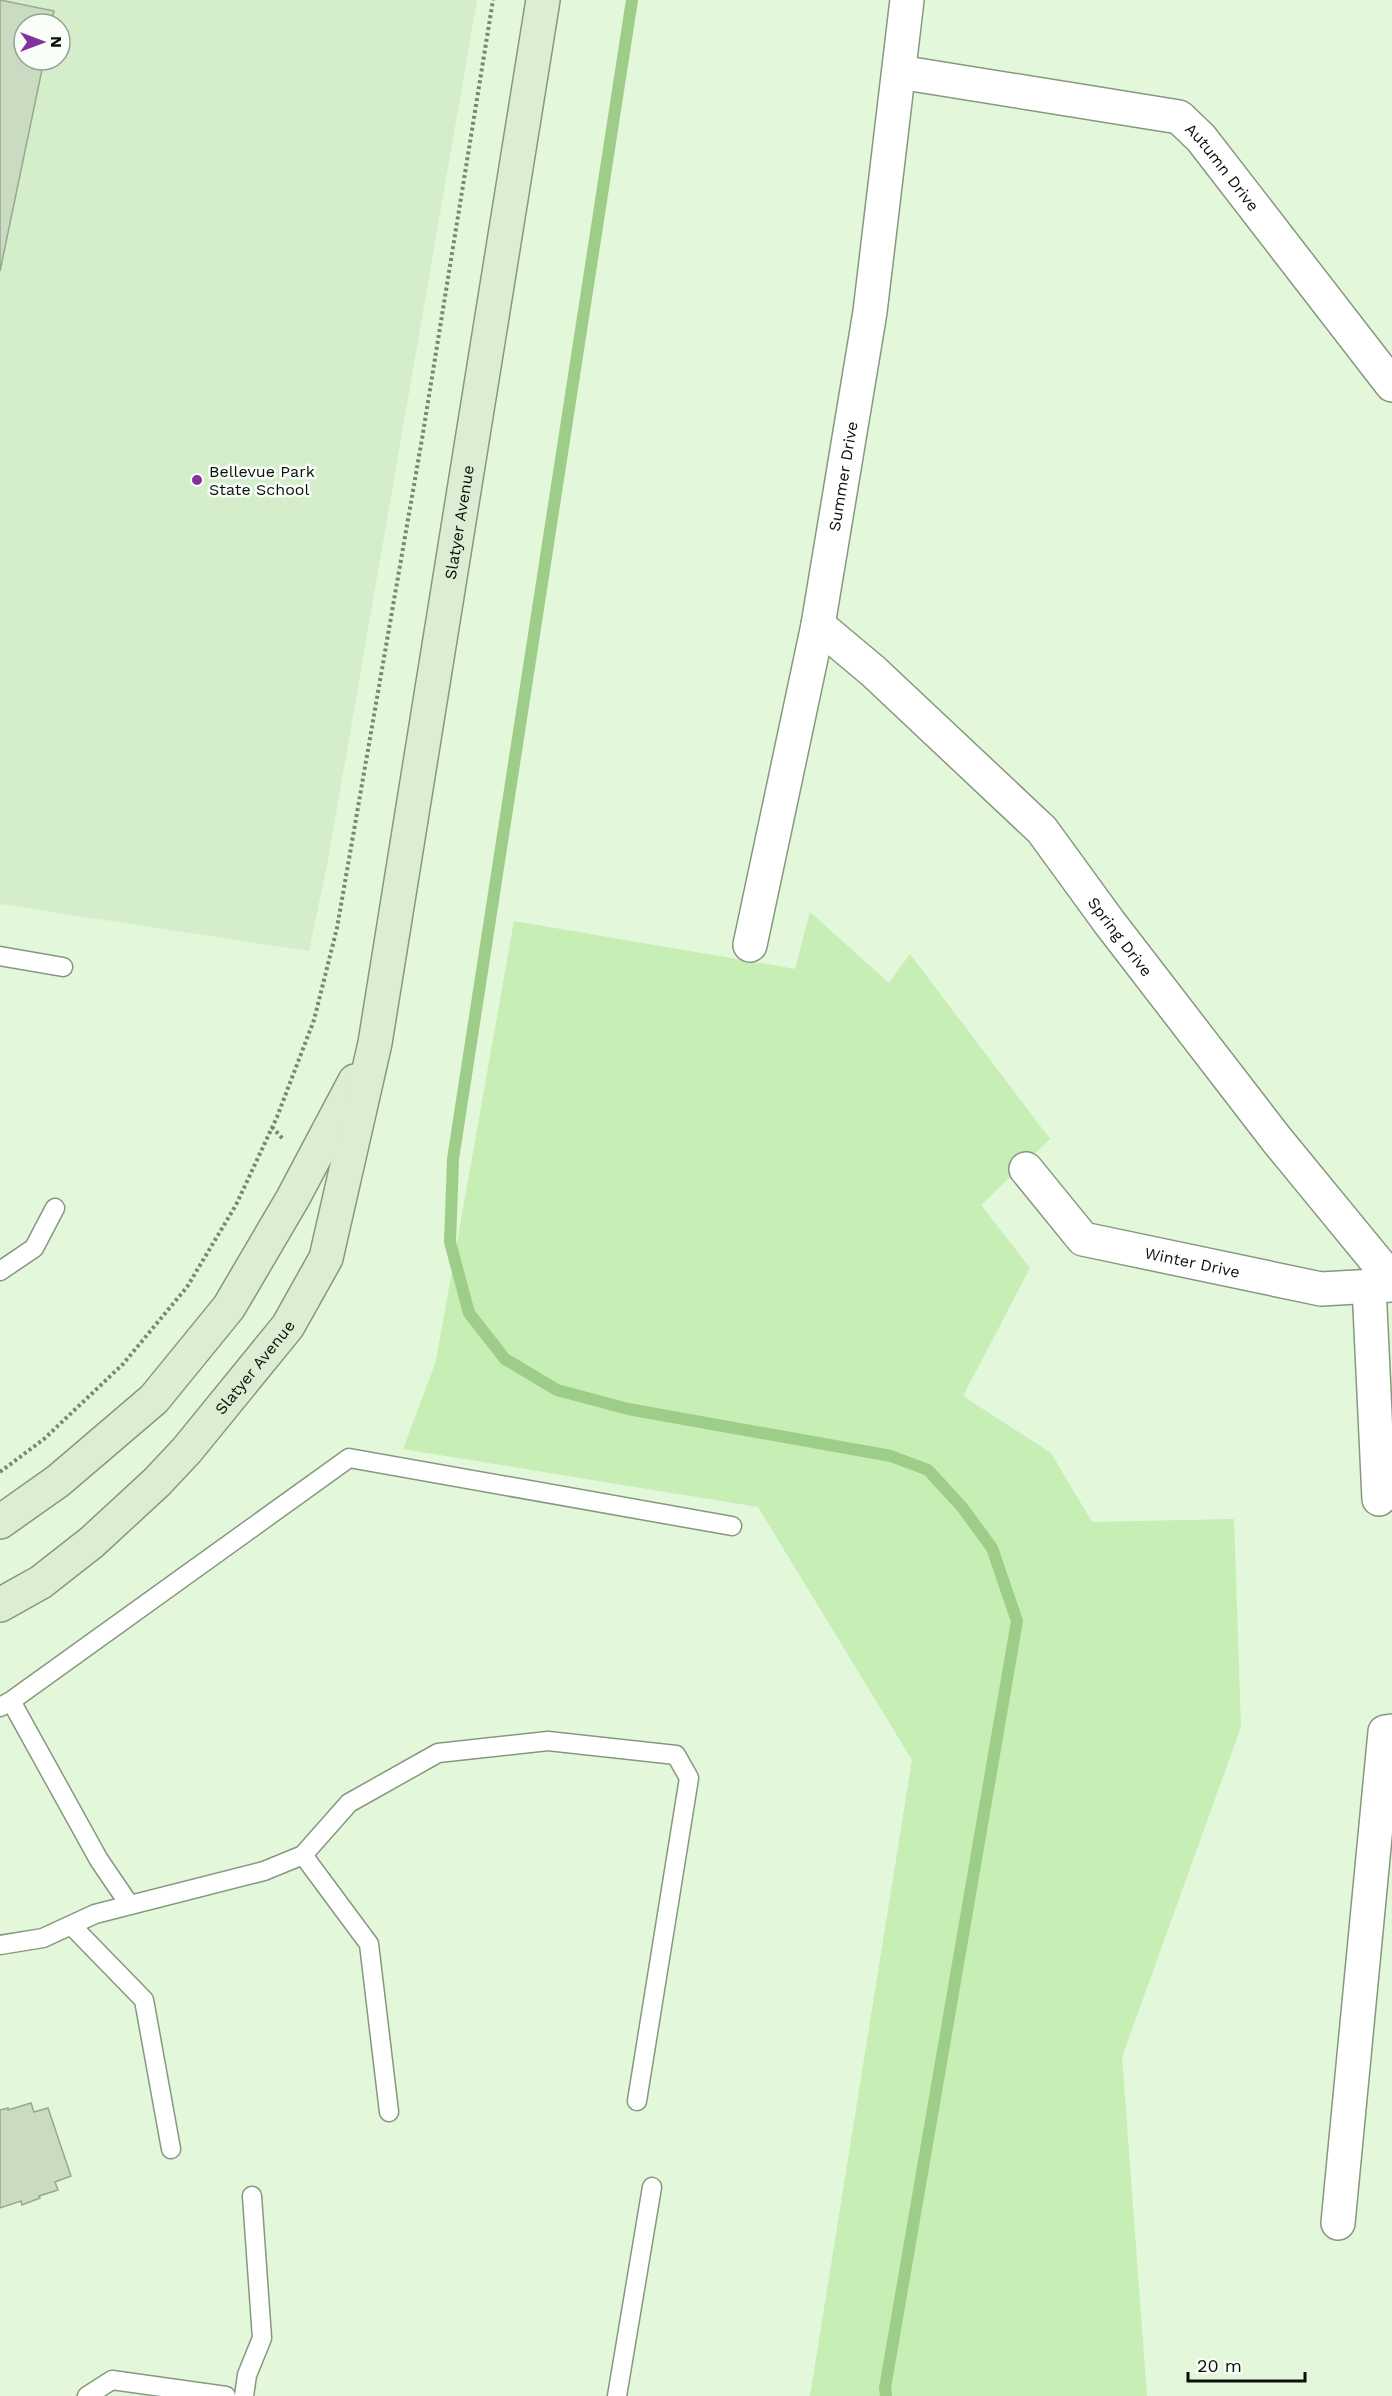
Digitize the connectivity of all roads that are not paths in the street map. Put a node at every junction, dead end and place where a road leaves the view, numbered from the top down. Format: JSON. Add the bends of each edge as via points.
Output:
{"nodes":[{"id":1,"x":543,"y":0,"type":"edge"},
{"id":2,"x":907,"y":0,"type":"edge"},
{"id":3,"x":899,"y":72,"type":"junction"},
{"id":4,"x":1392,"y":385,"type":"edge"},
{"id":5,"x":818,"y":625,"type":"junction"},
{"id":6,"x":750,"y":945,"type":"dead end"},
{"id":7,"x":0,"y":956,"type":"edge"},
{"id":8,"x":63,"y":967,"type":"dead end"},
{"id":9,"x":375,"y":1043,"type":"junction"},
{"id":10,"x":1026,"y":1169,"type":"dead end"},
{"id":11,"x":56,"y":1208,"type":"dead end"},
{"id":12,"x":0,"y":1271,"type":"edge"},
{"id":13,"x":1384,"y":1284,"type":"edge"},
{"id":14,"x":1379,"y":1499,"type":"dead end"},
{"id":15,"x":0,"y":1522,"type":"edge"},
{"id":16,"x":732,"y":1526,"type":"dead end"},
{"id":17,"x":0,"y":1605,"type":"edge"},
{"id":18,"x":6,"y":1704,"type":"edge"},
{"id":19,"x":1392,"y":1731,"type":"edge"},
{"id":20,"x":303,"y":1855,"type":"junction"},
{"id":21,"x":129,"y":1904,"type":"junction"},
{"id":22,"x":71,"y":1925,"type":"junction"},
{"id":23,"x":0,"y":1945,"type":"edge"},
{"id":24,"x":637,"y":2101,"type":"dead end"},
{"id":25,"x":389,"y":2112,"type":"dead end"},
{"id":26,"x":171,"y":2150,"type":"dead end"},
{"id":27,"x":652,"y":2187,"type":"dead end"},
{"id":28,"x":252,"y":2196,"type":"dead end"},
{"id":29,"x":1338,"y":2223,"type":"dead end"},
{"id":30,"x":87,"y":2396,"type":"edge"},
{"id":31,"x":226,"y":2396,"type":"edge"},
{"id":32,"x":244,"y":2396,"type":"edge"},
{"id":33,"x":617,"y":2396,"type":"edge"}],
"edges":[{"from":1,"to":9,"type":"main road","name":"Slatyer Avenue"},
{"from":2,"to":3,"type":"street","name":"Summer Drive"},
{"from":3,"to":4,"type":"street","name":"Autumn Drive","via":[[1179,117],[1201,138]]},
{"from":3,"to":5,"type":"street","name":"Summer Drive","via":[[870,312]]},
{"from":5,"to":6,"type":"street","name":"Summer Drive"},
{"from":5,"to":13,"type":"street","name":"Spring Drive","via":[[873,671],[1042,830]]},
{"from":7,"to":8,"type":"lane"},
{"from":9,"to":15,"type":"main road","name":"Slatyer Avenue","via":[[293,1198],[229,1307],[154,1399],[58,1481]]},
{"from":9,"to":17,"type":"main road","name":"Slatyer Avenue","via":[[326,1258],[288,1326],[157,1482],[92,1542],[40,1582]]},
{"from":10,"to":13,"type":"street","name":"Winter Drive","via":[[1083,1239],[1321,1289]]},
{"from":11,"to":12,"type":"lane","via":[[34,1248]]},
{"from":13,"to":14,"type":"street"},
{"from":16,"to":18,"type":"lane","via":[[349,1458]]},
{"from":18,"to":21,"type":"lane"},
{"from":19,"to":29,"type":"street","via":[[1385,1732]]},
{"from":20,"to":21,"type":"lane","via":[[264,1870]]},
{"from":20,"to":24,"type":"lane","via":[[349,1803],[438,1754],[548,1741],[676,1755],[689,1778]]},
{"from":20,"to":25,"type":"lane","via":[[369,1944]]},
{"from":21,"to":22,"type":"lane"},
{"from":22,"to":23,"type":"lane","via":[[43,1938]]},
{"from":22,"to":26,"type":"lane","via":[[144,2000]]},
{"from":27,"to":33,"type":"lane"},
{"from":28,"to":32,"type":"lane","via":[[262,2338]]},
{"from":30,"to":31,"type":"lane","via":[[112,2380]]}]}
